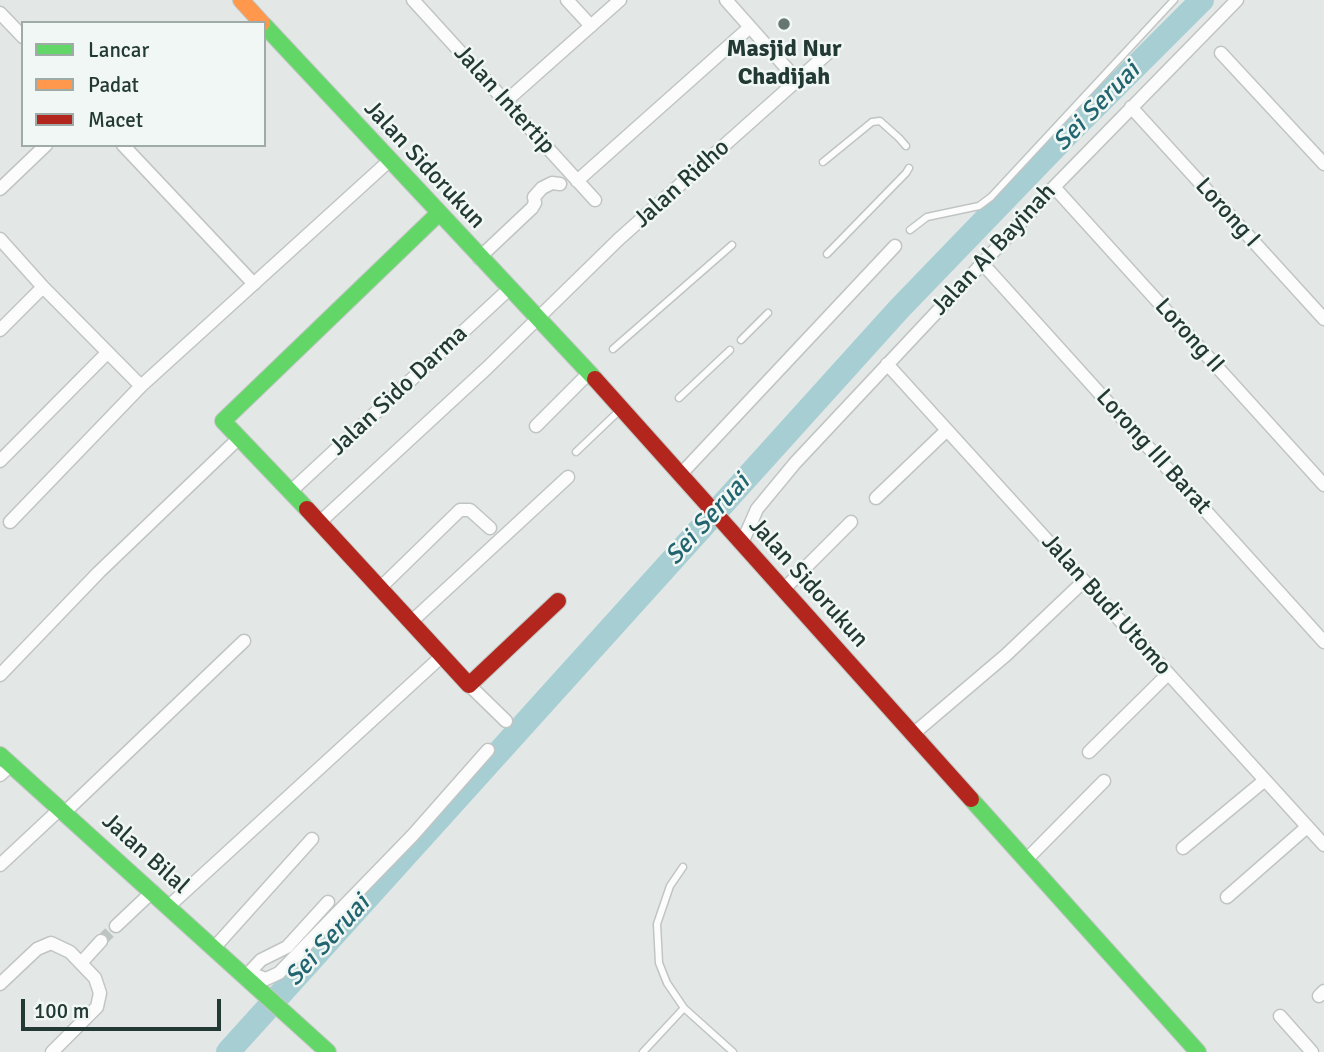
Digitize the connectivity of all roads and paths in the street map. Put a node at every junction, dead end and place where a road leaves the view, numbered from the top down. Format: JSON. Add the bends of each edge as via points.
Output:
{"nodes":[{"id":1,"x":241,"y":0,"type":"edge"},
{"id":2,"x":414,"y":0,"type":"edge"},
{"id":3,"x":568,"y":0,"type":"edge"},
{"id":4,"x":620,"y":0,"type":"edge"},
{"id":5,"x":726,"y":0,"type":"edge"},
{"id":6,"x":1174,"y":0,"type":"edge"},
{"id":7,"x":1237,"y":0,"type":"edge"},
{"id":8,"x":0,"y":13,"type":"edge"},
{"id":9,"x":260,"y":21,"type":"edge"},
{"id":10,"x":591,"y":26,"type":"junction"},
{"id":11,"x":266,"y":27,"type":"edge"},
{"id":12,"x":750,"y":27,"type":"junction"},
{"id":13,"x":21,"y":35,"type":"edge"},
{"id":14,"x":829,"y":52,"type":"dead end"},
{"id":15,"x":1221,"y":52,"type":"dead end"},
{"id":16,"x":798,"y":81,"type":"junction"},
{"id":17,"x":505,"y":102,"type":"junction"},
{"id":18,"x":1131,"y":107,"type":"junction"},
{"id":19,"x":906,"y":146,"type":"dead end"},
{"id":20,"x":44,"y":147,"type":"edge"},
{"id":21,"x":125,"y":147,"type":"edge"},
{"id":22,"x":388,"y":162,"type":"junction"},
{"id":23,"x":823,"y":162,"type":"dead end"},
{"id":24,"x":1324,"y":164,"type":"edge"},
{"id":25,"x":909,"y":168,"type":"dead end"},
{"id":26,"x":577,"y":181,"type":"junction"},
{"id":27,"x":560,"y":184,"type":"dead end"},
{"id":28,"x":1054,"y":187,"type":"junction"},
{"id":29,"x":0,"y":189,"type":"edge"},
{"id":30,"x":595,"y":200,"type":"dead end"},
{"id":31,"x":438,"y":214,"type":"junction"},
{"id":32,"x":910,"y":230,"type":"dead end"},
{"id":33,"x":0,"y":239,"type":"edge"},
{"id":34,"x":732,"y":245,"type":"dead end"},
{"id":35,"x":895,"y":246,"type":"dead end"},
{"id":36,"x":827,"y":254,"type":"dead end"},
{"id":37,"x":479,"y":258,"type":"junction"},
{"id":38,"x":982,"y":263,"type":"junction"},
{"id":39,"x":254,"y":284,"type":"junction"},
{"id":40,"x":43,"y":287,"type":"junction"},
{"id":41,"x":509,"y":290,"type":"junction"},
{"id":42,"x":768,"y":313,"type":"dead end"},
{"id":43,"x":537,"y":318,"type":"junction"},
{"id":44,"x":1324,"y":319,"type":"edge"},
{"id":45,"x":0,"y":330,"type":"edge"},
{"id":46,"x":741,"y":340,"type":"dead end"},
{"id":47,"x":613,"y":349,"type":"dead end"},
{"id":48,"x":730,"y":350,"type":"dead end"},
{"id":49,"x":107,"y":354,"type":"junction"},
{"id":50,"x":887,"y":364,"type":"junction"},
{"id":51,"x":592,"y":370,"type":"junction"},
{"id":52,"x":141,"y":386,"type":"junction"},
{"id":53,"x":679,"y":398,"type":"dead end"},
{"id":54,"x":621,"y":409,"type":"junction"},
{"id":55,"x":536,"y":426,"type":"dead end"},
{"id":56,"x":947,"y":430,"type":"junction"},
{"id":57,"x":239,"y":439,"type":"junction"},
{"id":58,"x":576,"y":452,"type":"dead end"},
{"id":59,"x":0,"y":461,"type":"edge"},
{"id":60,"x":681,"y":474,"type":"junction"},
{"id":61,"x":568,"y":477,"type":"dead end"},
{"id":62,"x":1324,"y":485,"type":"edge"},
{"id":63,"x":290,"y":492,"type":"junction"},
{"id":64,"x":876,"y":498,"type":"dead end"},
{"id":65,"x":10,"y":522,"type":"dead end"},
{"id":66,"x":320,"y":522,"type":"junction"},
{"id":67,"x":850,"y":522,"type":"dead end"},
{"id":68,"x":490,"y":528,"type":"dead end"},
{"id":69,"x":739,"y":540,"type":"junction"},
{"id":70,"x":1084,"y":581,"type":"junction"},
{"id":71,"x":379,"y":589,"type":"junction"},
{"id":72,"x":784,"y":589,"type":"junction"},
{"id":73,"x":558,"y":601,"type":"dead end"},
{"id":74,"x":411,"y":622,"type":"junction"},
{"id":75,"x":244,"y":641,"type":"dead end"},
{"id":76,"x":1324,"y":642,"type":"edge"},
{"id":77,"x":442,"y":656,"type":"junction"},
{"id":78,"x":1168,"y":674,"type":"junction"},
{"id":79,"x":0,"y":675,"type":"edge"},
{"id":80,"x":469,"y":685,"type":"junction"},
{"id":81,"x":506,"y":721,"type":"dead end"},
{"id":82,"x":913,"y":734,"type":"junction"},
{"id":83,"x":488,"y":750,"type":"dead end"},
{"id":84,"x":1089,"y":752,"type":"dead end"},
{"id":85,"x":4,"y":765,"type":"edge"},
{"id":86,"x":1265,"y":780,"type":"junction"},
{"id":87,"x":1104,"y":781,"type":"dead end"},
{"id":88,"x":62,"y":811,"type":"junction"},
{"id":89,"x":1307,"y":827,"type":"junction"},
{"id":90,"x":312,"y":839,"type":"dead end"},
{"id":91,"x":1324,"y":845,"type":"edge"},
{"id":92,"x":1183,"y":848,"type":"dead end"},
{"id":93,"x":1026,"y":860,"type":"junction"},
{"id":94,"x":0,"y":865,"type":"edge"},
{"id":95,"x":683,"y":867,"type":"dead end"},
{"id":96,"x":153,"y":891,"type":"junction"},
{"id":97,"x":1227,"y":897,"type":"dead end"},
{"id":98,"x":328,"y":902,"type":"dead end"},
{"id":99,"x":169,"y":906,"type":"junction"},
{"id":100,"x":116,"y":926,"type":"tunnel mouth"},
{"id":101,"x":101,"y":941,"type":"tunnel mouth"},
{"id":102,"x":214,"y":948,"type":"junction"},
{"id":103,"x":81,"y":963,"type":"junction"},
{"id":104,"x":248,"y":975,"type":"junction"},
{"id":105,"x":0,"y":985,"type":"edge"},
{"id":106,"x":684,"y":1008,"type":"junction"},
{"id":107,"x":1280,"y":1016,"type":"dead end"},
{"id":108,"x":1306,"y":1050,"type":"edge"},
{"id":109,"x":52,"y":1052,"type":"edge"},
{"id":110,"x":328,"y":1052,"type":"edge"},
{"id":111,"x":643,"y":1052,"type":"edge"},
{"id":112,"x":733,"y":1052,"type":"edge"},
{"id":113,"x":1198,"y":1052,"type":"edge"}],
"edges":[{"from":1,"to":9,"type":"street","name":"Jalan Sidorukun"},
{"from":2,"to":17,"type":"street","name":"Jalan Intertip"},
{"from":3,"to":10,"type":"street"},
{"from":4,"to":10,"type":"street"},
{"from":5,"to":12,"type":"street"},
{"from":6,"to":32,"type":"lane","via":[[991,197],[979,206],[927,217]]},
{"from":7,"to":18,"type":"street","name":"Jalan AI Bayinah"},
{"from":8,"to":13,"type":"street"},
{"from":10,"to":17,"type":"street"},
{"from":11,"to":22,"type":"street","name":"Jalan Sidorukun"},
{"from":12,"to":16,"type":"street"},
{"from":12,"to":26,"type":"street"},
{"from":14,"to":16,"type":"street","name":"Jalan Ridho"},
{"from":15,"to":24,"type":"street"},
{"from":16,"to":43,"type":"street","name":"Jalan Ridho"},
{"from":17,"to":26,"type":"street","name":"Jalan Intertip"},
{"from":18,"to":28,"type":"street","name":"Jalan AI Bayinah"},
{"from":18,"to":44,"type":"street","name":"Lorong I"},
{"from":19,"to":23,"type":"lane","via":[[880,121],[872,122]]},
{"from":20,"to":29,"type":"street"},
{"from":21,"to":39,"type":"street"},
{"from":22,"to":31,"type":"street","name":"Jalan Sidorukun"},
{"from":22,"to":39,"type":"street"},
{"from":25,"to":36,"type":"lane"},
{"from":26,"to":30,"type":"street","name":"Jalan Intertip"},
{"from":27,"to":37,"type":"street","via":[[542,188],[532,208]]},
{"from":28,"to":38,"type":"street","name":"Jalan AI Bayinah"},
{"from":28,"to":62,"type":"street","name":"Lorong II"},
{"from":31,"to":37,"type":"street","name":"Jalan Sidorukun"},
{"from":31,"to":57,"type":"street","via":[[223,421]]},
{"from":33,"to":40,"type":"street"},
{"from":34,"to":47,"type":"lane"},
{"from":35,"to":60,"type":"street"},
{"from":37,"to":41,"type":"street","name":"Jalan Sidorukun"},
{"from":38,"to":50,"type":"street","name":"Jalan AI Bayinah"},
{"from":38,"to":76,"type":"street","name":"Lorong III Barat"},
{"from":39,"to":52,"type":"street"},
{"from":40,"to":45,"type":"street"},
{"from":40,"to":49,"type":"street"},
{"from":41,"to":43,"type":"street","name":"Jalan Sidorukun"},
{"from":41,"to":63,"type":"street","name":"Jalan Sido Darma"},
{"from":42,"to":46,"type":"lane"},
{"from":43,"to":51,"type":"street","name":"Jalan Sidorukun"},
{"from":43,"to":66,"type":"street","name":"Jalan Ridho"},
{"from":48,"to":53,"type":"lane"},
{"from":49,"to":52,"type":"street"},
{"from":49,"to":59,"type":"street"},
{"from":50,"to":56,"type":"street","name":"Jalan Budi Utomo"},
{"from":50,"to":69,"type":"street","name":"Jalan AI Bayinah","via":[[795,463],[757,509]]},
{"from":51,"to":54,"type":"street","name":"Jalan Sidorukun"},
{"from":51,"to":55,"type":"street"},
{"from":52,"to":65,"type":"street"},
{"from":54,"to":58,"type":"lane"},
{"from":54,"to":60,"type":"street","name":"Jalan Sidorukun"},
{"from":56,"to":64,"type":"street"},
{"from":56,"to":70,"type":"street","name":"Jalan Budi Utomo"},
{"from":57,"to":63,"type":"street"},
{"from":57,"to":79,"type":"street","via":[[99,572]]},
{"from":60,"to":69,"type":"street","name":"Jalan Sidorukun"},
{"from":61,"to":74,"type":"street"},
{"from":63,"to":66,"type":"street"},
{"from":66,"to":71,"type":"street"},
{"from":67,"to":72,"type":"street"},
{"from":68,"to":71,"type":"street","via":[[470,510],[460,510]]},
{"from":69,"to":72,"type":"street","name":"Jalan Sidorukun"},
{"from":70,"to":78,"type":"street","name":"Jalan Budi Utomo"},
{"from":70,"to":82,"type":"street"},
{"from":71,"to":74,"type":"street"},
{"from":72,"to":82,"type":"street","name":"Jalan Sidorukun"},
{"from":73,"to":80,"type":"street"},
{"from":74,"to":77,"type":"street"},
{"from":75,"to":88,"type":"street"},
{"from":77,"to":80,"type":"street"},
{"from":77,"to":99,"type":"street"},
{"from":78,"to":84,"type":"street"},
{"from":78,"to":86,"type":"street","name":"Jalan Budi Utomo"},
{"from":80,"to":81,"type":"street"},
{"from":82,"to":93,"type":"street","name":"Jalan Sidorukun"},
{"from":83,"to":104,"type":"street","via":[[279,973],[266,979]]},
{"from":85,"to":88,"type":"street","name":"Jalan Bilal"},
{"from":86,"to":89,"type":"street","name":"Jalan Budi Utomo"},
{"from":86,"to":92,"type":"street"},
{"from":87,"to":93,"type":"street"},
{"from":88,"to":94,"type":"street"},
{"from":88,"to":96,"type":"street","name":"Jalan Bilal"},
{"from":89,"to":91,"type":"street","name":"Jalan Budi Utomo"},
{"from":89,"to":97,"type":"street"},
{"from":90,"to":102,"type":"street"},
{"from":93,"to":113,"type":"street","name":"Jalan Sidorukun"},
{"from":95,"to":106,"type":"lane","via":[[663,904],[656,943],[667,983]]},
{"from":96,"to":99,"type":"street","name":"Jalan Bilal"},
{"from":96,"to":100,"type":"street"},
{"from":98,"to":104,"type":"street","via":[[287,947],[261,960]]},
{"from":99,"to":102,"type":"street","name":"Jalan Bilal"},
{"from":101,"to":103,"type":"street"},
{"from":102,"to":104,"type":"street","name":"Jalan Bilal"},
{"from":103,"to":105,"type":"street","via":[[62,946],[45,944]]},
{"from":103,"to":109,"type":"street","via":[[98,986],[97,1007]]},
{"from":104,"to":110,"type":"street","name":"Jalan Bilal"},
{"from":106,"to":111,"type":"lane"},
{"from":106,"to":112,"type":"lane"},
{"from":107,"to":108,"type":"street"}]}
